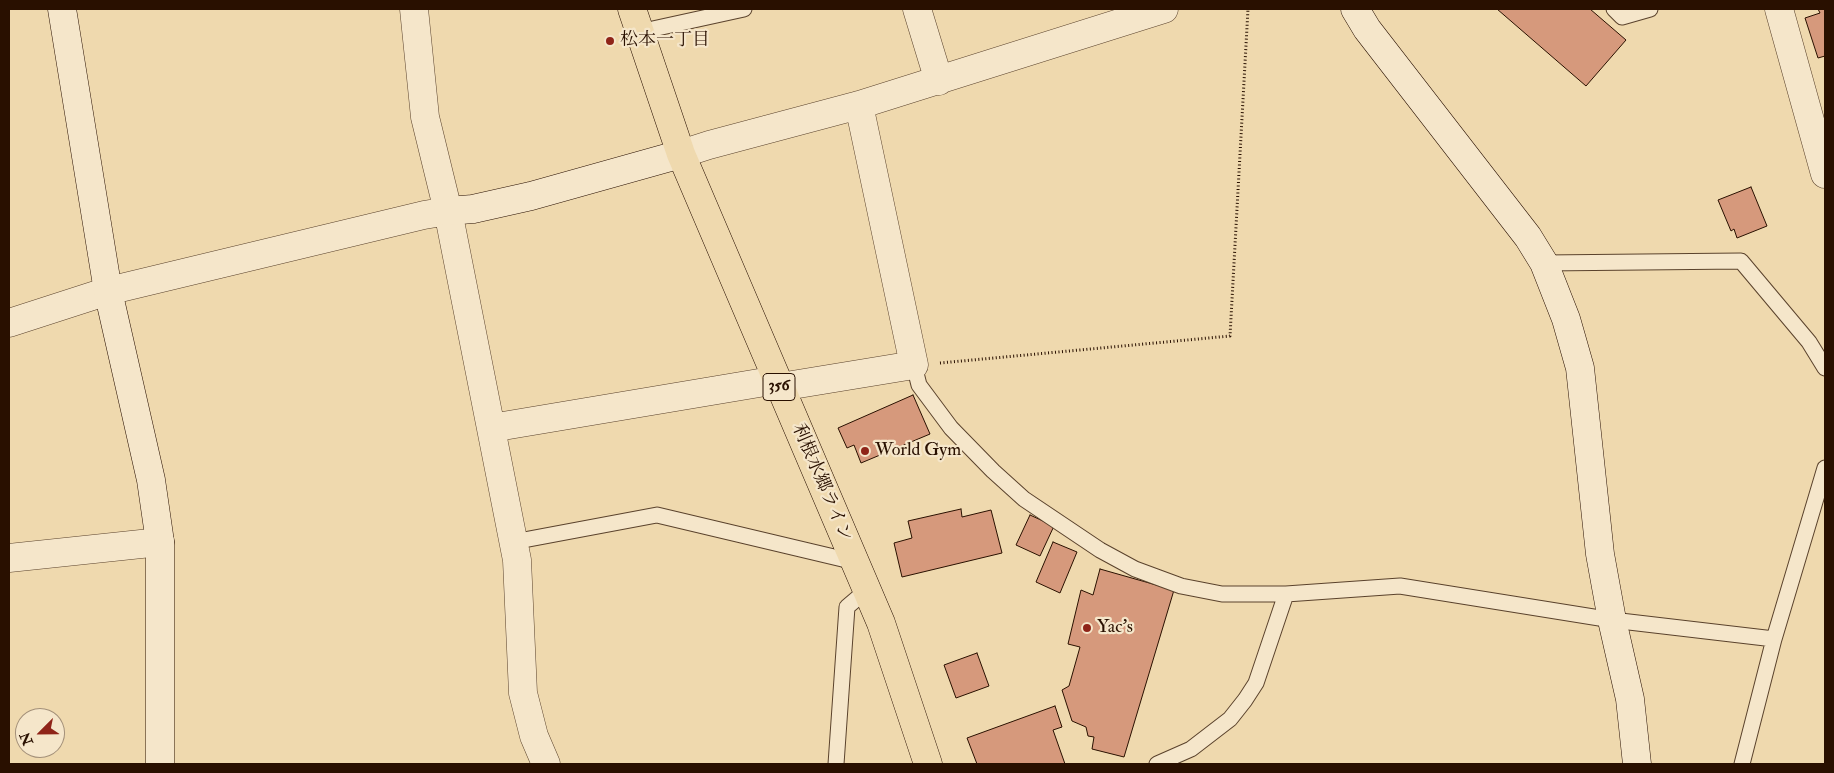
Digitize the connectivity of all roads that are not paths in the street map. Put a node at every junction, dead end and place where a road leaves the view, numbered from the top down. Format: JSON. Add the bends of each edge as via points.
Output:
{"nodes":[{"id":1,"x":62,"y":9,"type":"edge"},
{"id":2,"x":414,"y":9,"type":"edge"},
{"id":3,"x":744,"y":9,"type":"edge"},
{"id":4,"x":917,"y":9,"type":"edge"},
{"id":5,"x":1164,"y":9,"type":"edge"},
{"id":6,"x":1355,"y":9,"type":"edge"},
{"id":7,"x":1614,"y":9,"type":"edge"},
{"id":8,"x":1650,"y":9,"type":"edge"},
{"id":9,"x":1779,"y":9,"type":"edge"},
{"id":10,"x":1122,"y":15,"type":"edge"},
{"id":11,"x":635,"y":20,"type":"edge"},
{"id":12,"x":939,"y":81,"type":"junction"},
{"id":13,"x":859,"y":105,"type":"junction"},
{"id":14,"x":681,"y":154,"type":"junction"},
{"id":15,"x":1825,"y":174,"type":"edge"},
{"id":16,"x":448,"y":211,"type":"junction"},
{"id":17,"x":1544,"y":263,"type":"junction"},
{"id":18,"x":108,"y":290,"type":"junction"},
{"id":19,"x":9,"y":324,"type":"edge"},
{"id":20,"x":914,"y":366,"type":"junction"},
{"id":21,"x":1825,"y":368,"type":"edge"},
{"id":22,"x":778,"y":384,"type":"junction"},
{"id":23,"x":491,"y":428,"type":"junction"},
{"id":24,"x":1825,"y":468,"type":"edge"},
{"id":25,"x":160,"y":542,"type":"junction"},
{"id":26,"x":514,"y":542,"type":"junction"},
{"id":27,"x":9,"y":558,"type":"edge"},
{"id":28,"x":855,"y":562,"type":"junction"},
{"id":29,"x":867,"y":590,"type":"junction"},
{"id":30,"x":1286,"y":594,"type":"junction"},
{"id":31,"x":1612,"y":620,"type":"junction"},
{"id":32,"x":1774,"y":639,"type":"junction"},
{"id":33,"x":160,"y":764,"type":"edge"},
{"id":34,"x":546,"y":764,"type":"edge"},
{"id":35,"x":836,"y":764,"type":"edge"},
{"id":36,"x":928,"y":764,"type":"edge"},
{"id":37,"x":1159,"y":764,"type":"edge"},
{"id":38,"x":1637,"y":764,"type":"edge"},
{"id":39,"x":1742,"y":764,"type":"edge"}],
"edges":[{"from":1,"to":18,"type":"street"},
{"from":2,"to":16,"type":"street","via":[[425,117]]},
{"from":3,"to":11,"type":"lane"},
{"from":4,"to":12,"type":"street"},
{"from":5,"to":10,"type":"street"},
{"from":6,"to":17,"type":"street","via":[[1367,29],[1528,236]]},
{"from":7,"to":8,"type":"lane","via":[[1622,17]]},
{"from":9,"to":15,"type":"street"},
{"from":10,"to":12,"type":"street"},
{"from":11,"to":14,"type":"highway","name":"利根水郷ライン","number":"356"},
{"from":12,"to":13,"type":"street"},
{"from":13,"to":14,"type":"street"},
{"from":13,"to":20,"type":"street"},
{"from":14,"to":16,"type":"street","via":[[530,196],[473,209]]},
{"from":14,"to":22,"type":"highway","name":"利根水郷ライン","number":"356"},
{"from":16,"to":18,"type":"street"},
{"from":16,"to":23,"type":"street"},
{"from":17,"to":21,"type":"lane","via":[[1741,261],[1803,334]]},
{"from":17,"to":31,"type":"street","via":[[1566,319],[1580,368],[1600,554]]},
{"from":18,"to":19,"type":"street"},
{"from":18,"to":25,"type":"street","via":[[152,480]]},
{"from":20,"to":22,"type":"street"},
{"from":20,"to":30,"type":"lane","via":[[919,385],[951,428],[993,471],[1024,499],[1100,550],[1135,569],[1181,586],[1222,594]]},
{"from":22,"to":23,"type":"street"},
{"from":22,"to":28,"type":"highway","name":"利根水郷ライン","number":"356"},
{"from":23,"to":26,"type":"street"},
{"from":24,"to":32,"type":"lane"},
{"from":25,"to":27,"type":"street"},
{"from":25,"to":33,"type":"street"},
{"from":26,"to":28,"type":"lane","via":[[657,515]]},
{"from":26,"to":34,"type":"street","via":[[523,693],[534,736]]},
{"from":28,"to":29,"type":"highway","name":"利根水郷ライン","number":"356"},
{"from":29,"to":35,"type":"lane","via":[[847,607]]},
{"from":29,"to":36,"type":"highway","name":"利根水郷ライン","number":"356"},
{"from":30,"to":31,"type":"lane","via":[[1400,586]]},
{"from":30,"to":37,"type":"lane","via":[[1256,683],[1245,700],[1230,719],[1190,749]]},
{"from":31,"to":32,"type":"lane"},
{"from":31,"to":38,"type":"street","via":[[1630,699]]},
{"from":32,"to":39,"type":"lane"}]}
